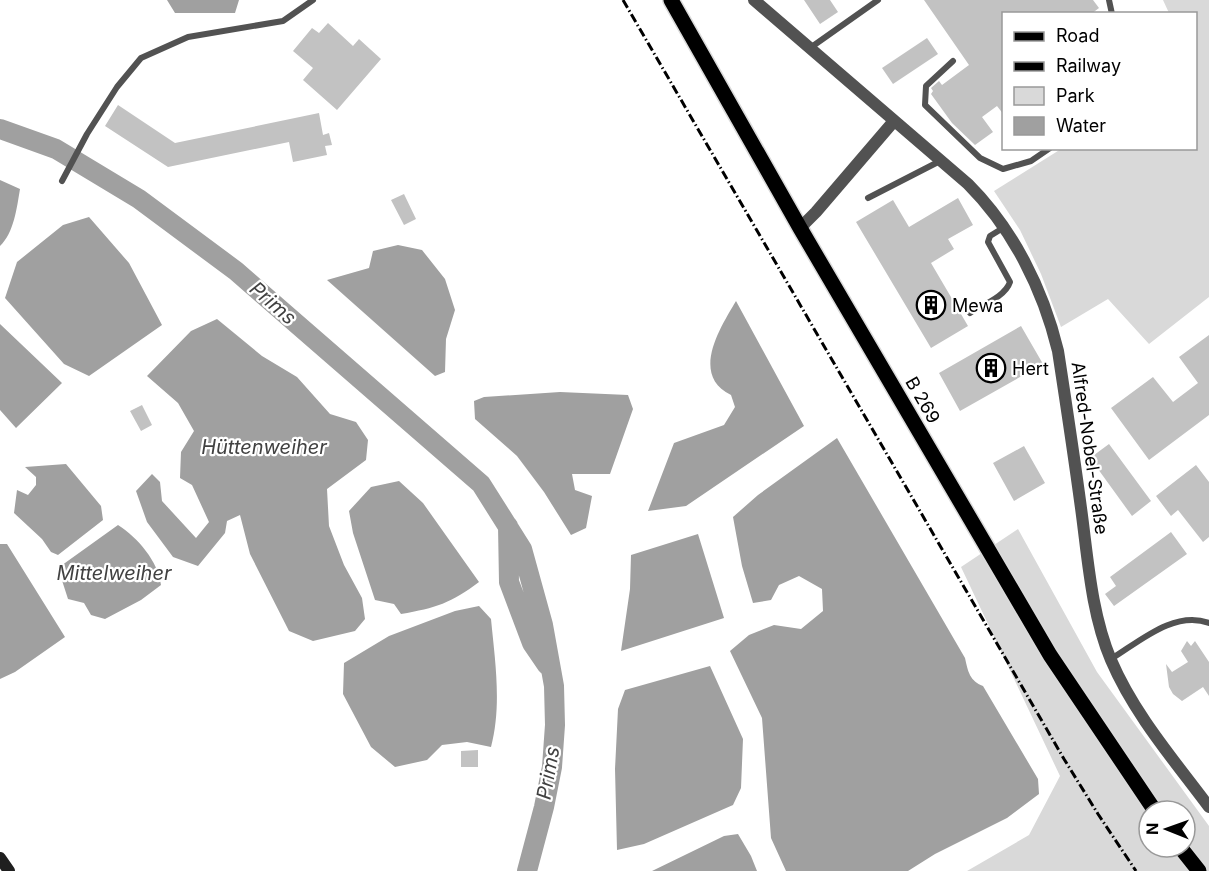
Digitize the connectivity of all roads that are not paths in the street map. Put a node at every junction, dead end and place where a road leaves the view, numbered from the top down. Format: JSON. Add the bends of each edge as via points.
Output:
{"nodes":[{"id":1,"x":313,"y":0,"type":"edge"},
{"id":2,"x":670,"y":0,"type":"edge"},
{"id":3,"x":754,"y":0,"type":"edge"},
{"id":4,"x":878,"y":0,"type":"edge"},
{"id":5,"x":810,"y":48,"type":"junction"},
{"id":6,"x":953,"y":60,"type":"dead end"},
{"id":7,"x":894,"y":121,"type":"junction"},
{"id":8,"x":1047,"y":150,"type":"edge"},
{"id":9,"x":942,"y":160,"type":"junction"},
{"id":10,"x":62,"y":181,"type":"dead end"},
{"id":11,"x":868,"y":198,"type":"dead end"},
{"id":12,"x":800,"y":228,"type":"junction"},
{"id":13,"x":1004,"y":228,"type":"junction"},
{"id":14,"x":970,"y":313,"type":"dead end"},
{"id":15,"x":1209,"y":623,"type":"edge"},
{"id":16,"x":1111,"y":659,"type":"junction"},
{"id":17,"x":1147,"y":799,"type":"edge"},
{"id":18,"x":1209,"y":807,"type":"edge"},
{"id":19,"x":0,"y":858,"type":"edge"},
{"id":20,"x":1190,"y":859,"type":"edge"},
{"id":21,"x":9,"y":871,"type":"edge"},
{"id":22,"x":1199,"y":871,"type":"edge"}],
"edges":[{"from":1,"to":10,"type":"lane","via":[[283,21],[188,37],[141,58],[117,87]]},
{"from":2,"to":12,"type":"main road","name":"B 269","number":"B 269"},
{"from":3,"to":5,"type":"street","name":"Alfred-Nobel-Straße"},
{"from":4,"to":5,"type":"lane"},
{"from":5,"to":7,"type":"street","name":"Alfred-Nobel-Straße"},
{"from":6,"to":8,"type":"lane","via":[[926,86],[925,105],[980,158],[1003,169],[1031,161]]},
{"from":7,"to":9,"type":"street","name":"Alfred-Nobel-Straße"},
{"from":7,"to":12,"type":"street"},
{"from":9,"to":11,"type":"lane"},
{"from":9,"to":13,"type":"street","name":"Alfred-Nobel-Straße","via":[[985,201]]},
{"from":12,"to":17,"type":"main road","name":"B 269","number":"B 269","via":[[1050,655]]},
{"from":13,"to":14,"type":"lane","via":[[990,236],[988,242],[1009,285]]},
{"from":13,"to":16,"type":"street","name":"Alfred-Nobel-Straße","via":[[1026,264],[1058,351],[1091,582]]},
{"from":15,"to":16,"type":"lane","via":[[1185,620],[1166,625]]},
{"from":16,"to":18,"type":"street","name":"Alfred-Nobel-Straße","via":[[1151,730]]},
{"from":19,"to":21,"type":"main road"},
{"from":20,"to":22,"type":"main road"}]}
